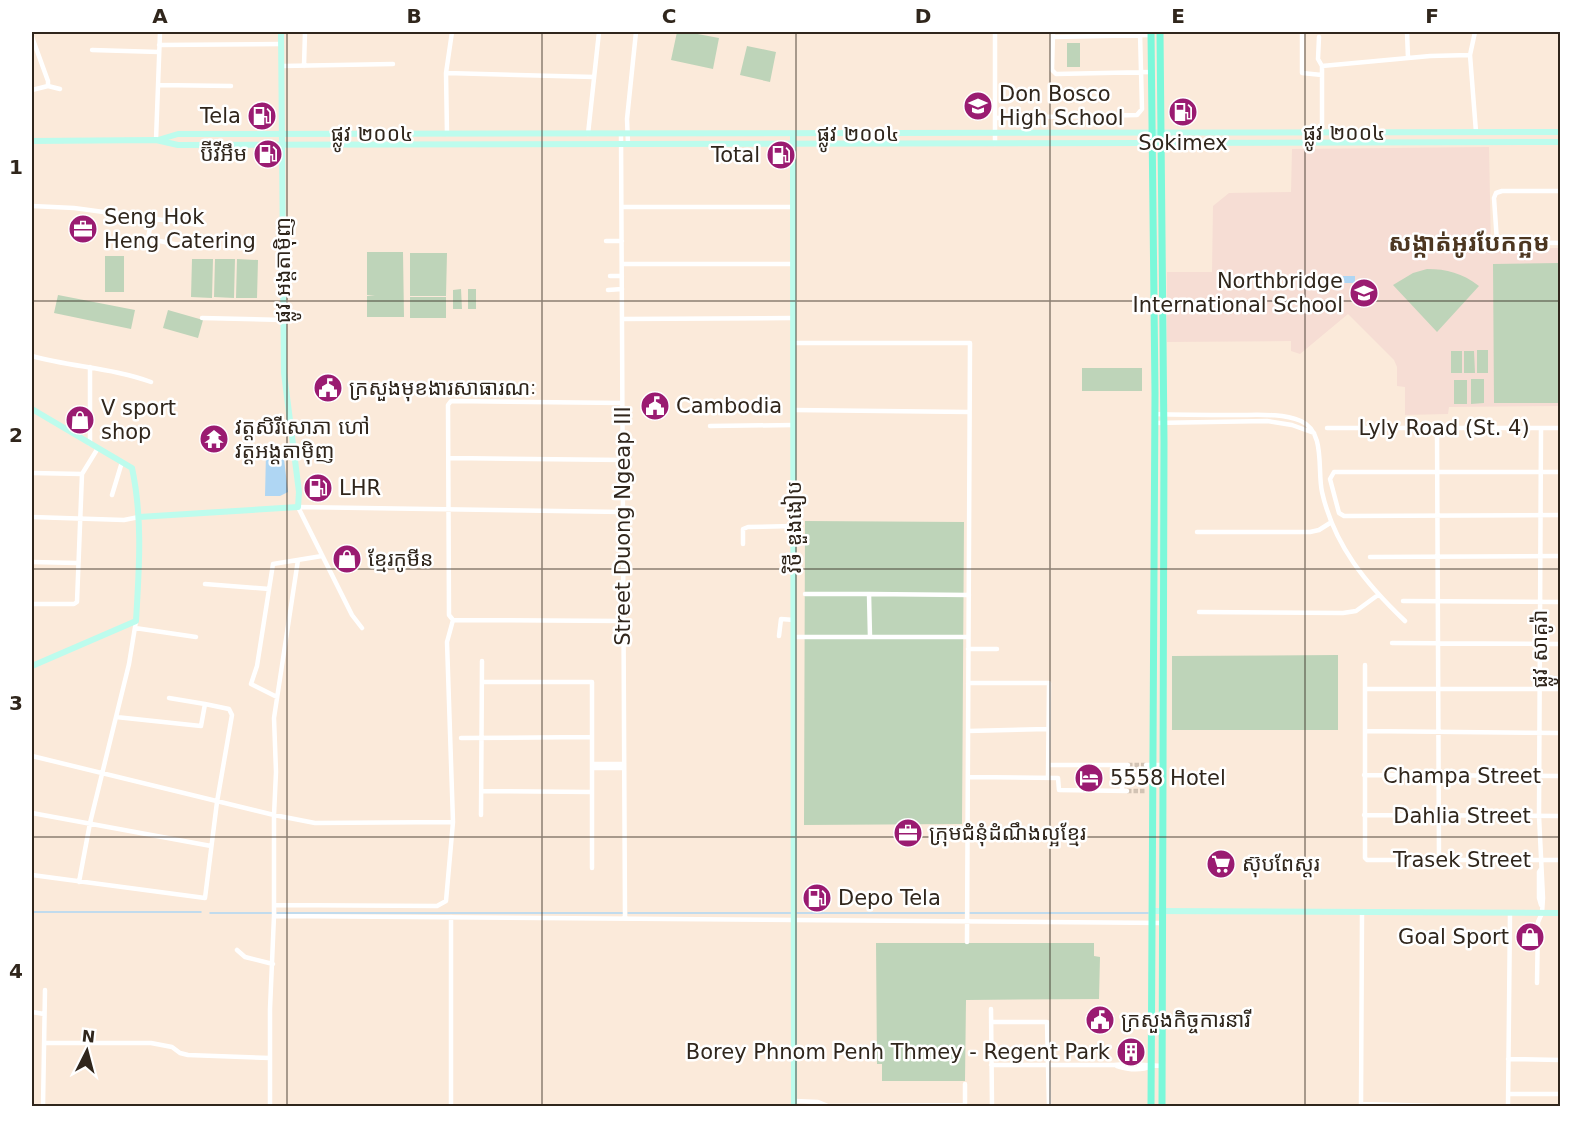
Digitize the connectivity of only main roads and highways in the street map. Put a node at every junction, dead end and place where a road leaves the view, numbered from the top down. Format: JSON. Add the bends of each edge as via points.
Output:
{"nodes":[{"id":1,"x":281,"y":32,"type":"edge"},
{"id":2,"x":1161,"y":32,"type":"edge"},
{"id":3,"x":1150,"y":33,"type":"edge"},
{"id":4,"x":1541,"y":132,"type":"junction"},
{"id":5,"x":1560,"y":132,"type":"edge"},
{"id":6,"x":282,"y":134,"type":"junction"},
{"id":7,"x":793,"y":134,"type":"junction"},
{"id":8,"x":1151,"y":134,"type":"junction"},
{"id":9,"x":1161,"y":134,"type":"junction"},
{"id":10,"x":156,"y":140,"type":"junction"},
{"id":11,"x":32,"y":141,"type":"edge"},
{"id":12,"x":1541,"y":142,"type":"junction"},
{"id":13,"x":1560,"y":142,"type":"edge"},
{"id":14,"x":793,"y":144,"type":"junction"},
{"id":15,"x":1151,"y":144,"type":"junction"},
{"id":16,"x":1161,"y":144,"type":"junction"},
{"id":17,"x":282,"y":145,"type":"junction"},
{"id":18,"x":32,"y":409,"type":"edge"},
{"id":19,"x":139,"y":517,"type":"junction"},
{"id":20,"x":32,"y":666,"type":"edge"},
{"id":21,"x":1153,"y":911,"type":"junction"},
{"id":22,"x":1163,"y":911,"type":"junction"},
{"id":23,"x":1560,"y":913,"type":"edge"},
{"id":24,"x":794,"y":1104,"type":"edge"},
{"id":25,"x":1151,"y":1107,"type":"edge"},
{"id":26,"x":1162,"y":1107,"type":"edge"}],
"edges":[{"from":1,"to":6,"type":"main road","name":"ផ្លូវ អង្តតាម៉ិញ"},
{"from":2,"to":9,"type":"main road"},
{"from":3,"to":8,"type":"main road"},
{"from":4,"to":5,"type":"main road","name":"ផ្លូវ ២០០៤"},
{"from":4,"to":9,"type":"main road","name":"ផ្លូវ ២០០៤"},
{"from":4,"to":12,"type":"main road"},
{"from":6,"to":7,"type":"main road","name":"ផ្លូវ ២០០៤"},
{"from":6,"to":10,"type":"main road","name":"ផ្លូវ ២០០៤","via":[[178,134]]},
{"from":6,"to":17,"type":"main road","name":"ផ្លូវ អង្តតាម៉ិញ"},
{"from":7,"to":8,"type":"main road","name":"ផ្លូវ ២០០៤"},
{"from":7,"to":14,"type":"main road","name":"វិថី ឌួងងៀប"},
{"from":8,"to":9,"type":"main road","name":"ផ្លូវ ២០០៤"},
{"from":8,"to":15,"type":"main road"},
{"from":9,"to":16,"type":"main road"},
{"from":10,"to":11,"type":"main road","name":"ផ្លូវ ២០០៤"},
{"from":10,"to":17,"type":"main road","name":"ផ្លូវ ២០០៤","via":[[178,145]]},
{"from":12,"to":13,"type":"main road","name":"ផ្លូវ ២០០៤"},
{"from":12,"to":16,"type":"main road","name":"ផ្លូវ ២០០៤"},
{"from":14,"to":15,"type":"main road","name":"ផ្លូវ ២០០៤"},
{"from":14,"to":17,"type":"main road","name":"ផ្លូវ ២០០៤"},
{"from":14,"to":24,"type":"main road","name":"វិថី ឌួងងៀប"},
{"from":15,"to":16,"type":"main road","name":"ផ្លូវ ២០០៤"},
{"from":15,"to":21,"type":"main road"},
{"from":16,"to":22,"type":"main road"},
{"from":17,"to":19,"type":"main road","name":"ផ្លូវ អង្តតាម៉ិញ","via":[[284,373],[298,507]]},
{"from":18,"to":19,"type":"main road","via":[[132,468]]},
{"from":19,"to":20,"type":"main road","via":[[136,625]]},
{"from":21,"to":22,"type":"main road"},
{"from":21,"to":25,"type":"main road"},
{"from":22,"to":23,"type":"main road","via":[[1510,913],[1542,909]]},
{"from":22,"to":26,"type":"main road"}]}
